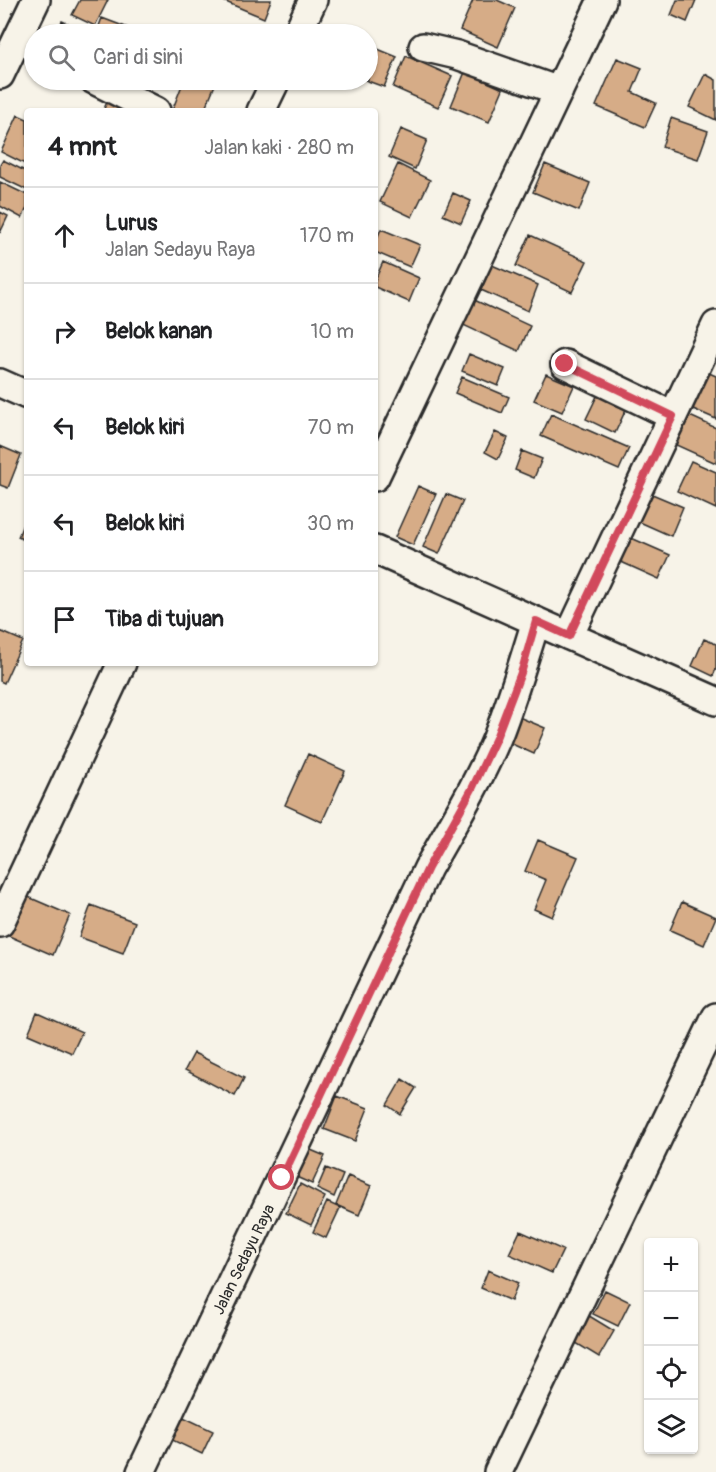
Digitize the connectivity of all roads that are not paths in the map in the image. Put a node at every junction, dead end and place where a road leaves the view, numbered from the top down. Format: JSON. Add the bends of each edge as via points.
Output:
{"nodes":[{"id":1,"x":36,"y":0,"type":"edge"},
{"id":2,"x":313,"y":0,"type":"edge"},
{"id":3,"x":602,"y":0,"type":"edge"},
{"id":4,"x":31,"y":24,"type":"edge"},
{"id":5,"x":302,"y":24,"type":"edge"},
{"id":6,"x":24,"y":46,"type":"edge"},
{"id":7,"x":423,"y":47,"type":"dead end"},
{"id":8,"x":0,"y":75,"type":"edge"},
{"id":9,"x":114,"y":90,"type":"edge"},
{"id":10,"x":271,"y":90,"type":"edge"},
{"id":11,"x":558,"y":91,"type":"junction"},
{"id":12,"x":150,"y":108,"type":"edge"},
{"id":13,"x":262,"y":108,"type":"edge"},
{"id":14,"x":716,"y":325,"type":"edge"},
{"id":15,"x":565,"y":364,"type":"dead end"},
{"id":16,"x":0,"y":383,"type":"edge"},
{"id":17,"x":24,"y":394,"type":"edge"},
{"id":18,"x":673,"y":416,"type":"junction"},
{"id":19,"x":378,"y":471,"type":"edge"},
{"id":20,"x":378,"y":551,"type":"edge"},
{"id":21,"x":536,"y":621,"type":"junction"},
{"id":22,"x":569,"y":636,"type":"junction"},
{"id":23,"x":121,"y":666,"type":"edge"},
{"id":24,"x":716,"y":701,"type":"edge"},
{"id":25,"x":0,"y":923,"type":"edge"},
{"id":26,"x":716,"y":1017,"type":"edge"},
{"id":27,"x":141,"y":1472,"type":"edge"},
{"id":28,"x":498,"y":1472,"type":"edge"}],
"edges":[{"from":1,"to":4,"type":"street"},
{"from":2,"to":5,"type":"street"},
{"from":3,"to":11,"type":"street"},
{"from":6,"to":8,"type":"street"},
{"from":7,"to":11,"type":"street"},
{"from":9,"to":12,"type":"street"},
{"from":10,"to":13,"type":"street"},
{"from":11,"to":19,"type":"street"},
{"from":14,"to":18,"type":"street"},
{"from":15,"to":18,"type":"street"},
{"from":16,"to":17,"type":"street"},
{"from":18,"to":22,"type":"street"},
{"from":20,"to":21,"type":"street"},
{"from":21,"to":22,"type":"street"},
{"from":21,"to":27,"type":"street","name":"Jalan Sedayu Raya","via":[[496,738],[428,868]]},
{"from":22,"to":24,"type":"street"},
{"from":23,"to":25,"type":"street"},
{"from":26,"to":28,"type":"street"}]}
